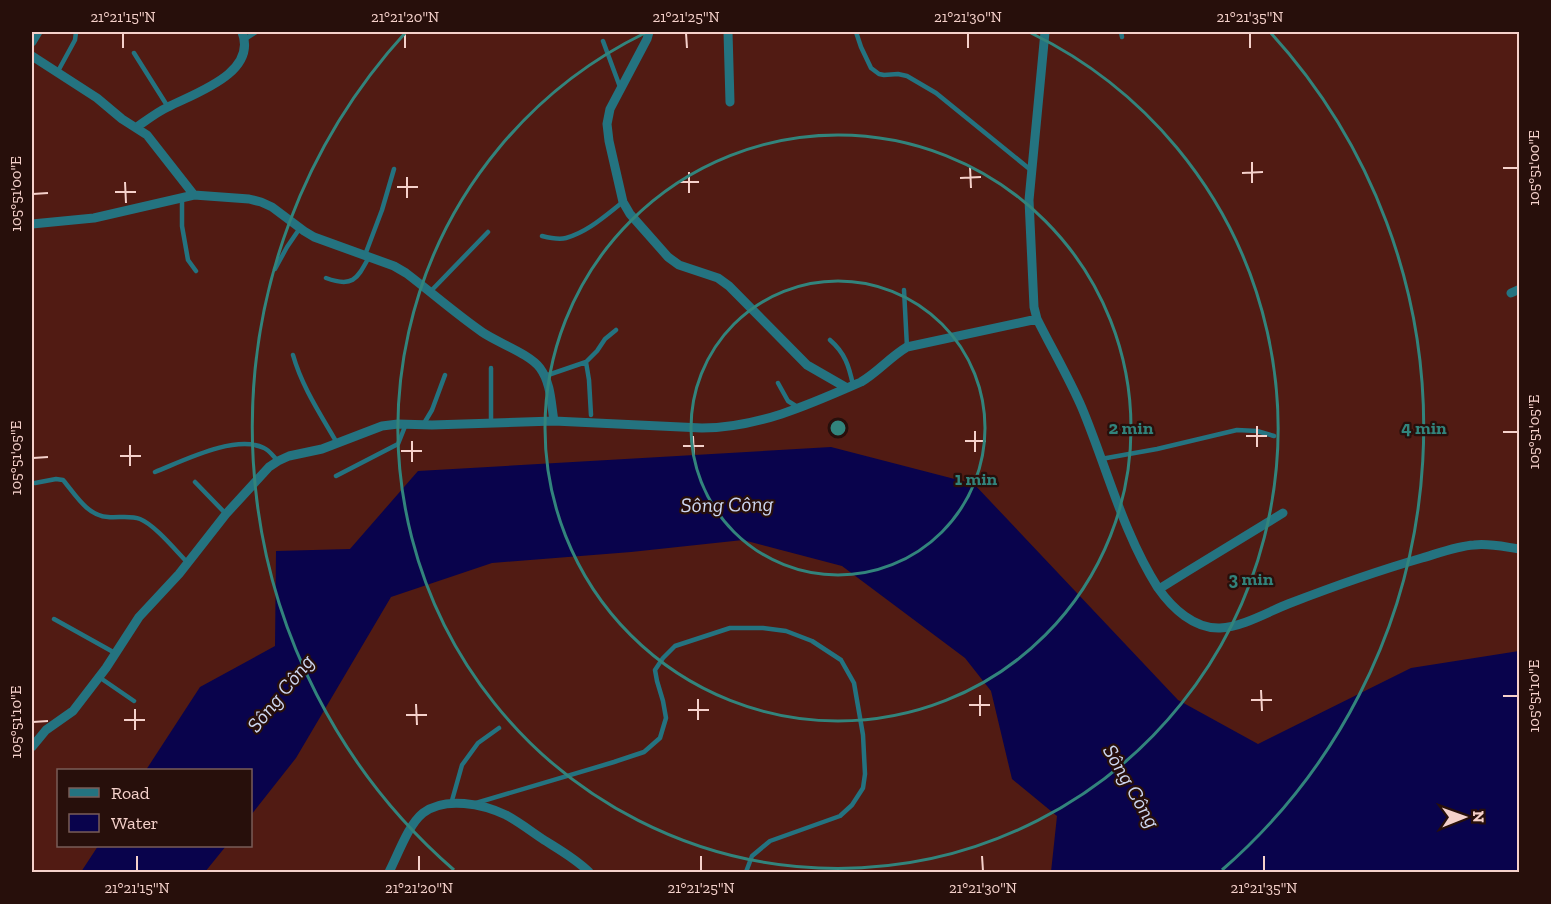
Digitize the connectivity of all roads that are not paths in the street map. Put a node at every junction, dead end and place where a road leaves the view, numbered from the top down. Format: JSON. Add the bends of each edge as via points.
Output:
{"nodes":[{"id":1,"x":38,"y":32,"type":"edge"},
{"id":2,"x":76,"y":32,"type":"edge"},
{"id":3,"x":256,"y":32,"type":"edge"},
{"id":4,"x":649,"y":32,"type":"edge"},
{"id":5,"x":728,"y":32,"type":"edge"},
{"id":6,"x":856,"y":32,"type":"edge"},
{"id":7,"x":1046,"y":32,"type":"edge"},
{"id":8,"x":243,"y":35,"type":"edge"},
{"id":9,"x":603,"y":41,"type":"dead end"},
{"id":10,"x":32,"y":42,"type":"edge"},
{"id":11,"x":134,"y":53,"type":"dead end"},
{"id":12,"x":32,"y":56,"type":"edge"},
{"id":13,"x":57,"y":73,"type":"junction"},
{"id":14,"x":620,"y":89,"type":"junction"},
{"id":15,"x":730,"y":102,"type":"dead end"},
{"id":16,"x":168,"y":107,"type":"junction"},
{"id":17,"x":137,"y":128,"type":"junction"},
{"id":18,"x":394,"y":169,"type":"dead end"},
{"id":19,"x":1032,"y":171,"type":"junction"},
{"id":20,"x":194,"y":195,"type":"junction"},
{"id":21,"x":182,"y":197,"type":"junction"},
{"id":22,"x":623,"y":202,"type":"junction"},
{"id":23,"x":32,"y":224,"type":"edge"},
{"id":24,"x":300,"y":228,"type":"junction"},
{"id":25,"x":488,"y":232,"type":"dead end"},
{"id":26,"x":542,"y":236,"type":"dead end"},
{"id":27,"x":367,"y":256,"type":"junction"},
{"id":28,"x":275,"y":269,"type":"dead end"},
{"id":29,"x":196,"y":271,"type":"dead end"},
{"id":30,"x":326,"y":278,"type":"dead end"},
{"id":31,"x":904,"y":290,"type":"dead end"},
{"id":32,"x":430,"y":292,"type":"junction"},
{"id":33,"x":1037,"y":319,"type":"junction"},
{"id":34,"x":616,"y":330,"type":"dead end"},
{"id":35,"x":830,"y":340,"type":"dead end"},
{"id":36,"x":907,"y":347,"type":"junction"},
{"id":37,"x":293,"y":355,"type":"dead end"},
{"id":38,"x":586,"y":362,"type":"junction"},
{"id":39,"x":491,"y":368,"type":"dead end"},
{"id":40,"x":445,"y":375,"type":"dead end"},
{"id":41,"x":545,"y":376,"type":"junction"},
{"id":42,"x":777,"y":383,"type":"dead end"},
{"id":43,"x":850,"y":387,"type":"junction"},
{"id":44,"x":799,"y":408,"type":"junction"},
{"id":45,"x":591,"y":415,"type":"dead end"},
{"id":46,"x":554,"y":421,"type":"junction"},
{"id":47,"x":491,"y":423,"type":"junction"},
{"id":48,"x":406,"y":424,"type":"junction"},
{"id":49,"x":423,"y":425,"type":"junction"},
{"id":50,"x":1274,"y":436,"type":"dead end"},
{"id":51,"x":337,"y":443,"type":"junction"},
{"id":52,"x":1101,"y":459,"type":"junction"},
{"id":53,"x":278,"y":461,"type":"junction"},
{"id":54,"x":155,"y":472,"type":"dead end"},
{"id":55,"x":336,"y":476,"type":"dead end"},
{"id":56,"x":195,"y":482,"type":"dead end"},
{"id":57,"x":35,"y":483,"type":"dead end"},
{"id":58,"x":1283,"y":513,"type":"dead end"},
{"id":59,"x":226,"y":514,"type":"junction"},
{"id":60,"x":1520,"y":549,"type":"edge"},
{"id":61,"x":188,"y":563,"type":"junction"},
{"id":62,"x":1159,"y":589,"type":"junction"},
{"id":63,"x":54,"y":619,"type":"dead end"},
{"id":64,"x":115,"y":653,"type":"junction"},
{"id":65,"x":99,"y":676,"type":"junction"},
{"id":66,"x":134,"y":701,"type":"dead end"},
{"id":67,"x":499,"y":728,"type":"dead end"},
{"id":68,"x":32,"y":747,"type":"edge"},
{"id":69,"x":451,"y":804,"type":"junction"},
{"id":70,"x":470,"y":804,"type":"junction"},
{"id":71,"x":389,"y":873,"type":"edge"},
{"id":72,"x":589,"y":873,"type":"edge"},
{"id":73,"x":746,"y":873,"type":"edge"}],
"edges":[{"from":1,"to":10,"type":"street"},
{"from":2,"to":13,"type":"lane"},
{"from":3,"to":8,"type":"lane"},
{"from":4,"to":14,"type":"street"},
{"from":5,"to":15,"type":"street"},
{"from":6,"to":19,"type":"lane","via":[[871,68],[884,75],[907,76],[936,93]]},
{"from":7,"to":19,"type":"street"},
{"from":8,"to":16,"type":"street","via":[[243,53],[229,74]]},
{"from":9,"to":14,"type":"lane"},
{"from":11,"to":16,"type":"lane"},
{"from":12,"to":13,"type":"street"},
{"from":13,"to":17,"type":"street"},
{"from":14,"to":22,"type":"street","via":[[608,124]]},
{"from":16,"to":17,"type":"street"},
{"from":17,"to":20,"type":"street","via":[[151,139]]},
{"from":18,"to":27,"type":"lane"},
{"from":19,"to":33,"type":"street","via":[[1029,221]]},
{"from":20,"to":21,"type":"street"},
{"from":20,"to":24,"type":"street","via":[[261,201]]},
{"from":21,"to":23,"type":"street","via":[[94,218]]},
{"from":21,"to":29,"type":"lane","via":[[188,260]]},
{"from":22,"to":26,"type":"lane","via":[[582,231],[565,238]]},
{"from":22,"to":43,"type":"street","via":[[668,257],[729,286],[807,364]]},
{"from":24,"to":27,"type":"street"},
{"from":24,"to":28,"type":"lane"},
{"from":25,"to":32,"type":"lane"},
{"from":27,"to":30,"type":"lane","via":[[358,277],[351,281]]},
{"from":27,"to":32,"type":"street","via":[[394,266]]},
{"from":31,"to":36,"type":"lane"},
{"from":32,"to":41,"type":"street","via":[[481,331],[529,358]]},
{"from":33,"to":36,"type":"street"},
{"from":33,"to":52,"type":"street","via":[[1075,393]]},
{"from":34,"to":38,"type":"lane"},
{"from":35,"to":43,"type":"lane","via":[[846,358]]},
{"from":36,"to":43,"type":"street","via":[[870,377]]},
{"from":37,"to":51,"type":"lane","via":[[311,398]]},
{"from":38,"to":41,"type":"lane"},
{"from":38,"to":45,"type":"lane"},
{"from":39,"to":47,"type":"lane"},
{"from":40,"to":49,"type":"lane"},
{"from":41,"to":46,"type":"street"},
{"from":42,"to":44,"type":"lane","via":[[788,401]]},
{"from":43,"to":44,"type":"street"},
{"from":44,"to":46,"type":"street","via":[[714,428]]},
{"from":46,"to":47,"type":"street"},
{"from":47,"to":49,"type":"street"},
{"from":48,"to":49,"type":"street"},
{"from":48,"to":51,"type":"street","via":[[382,426]]},
{"from":48,"to":55,"type":"lane","via":[[398,444]]},
{"from":50,"to":52,"type":"lane","via":[[1237,430]]},
{"from":51,"to":53,"type":"street"},
{"from":52,"to":62,"type":"street","via":[[1129,533]]},
{"from":53,"to":54,"type":"lane","via":[[266,448],[232,444]]},
{"from":53,"to":59,"type":"street"},
{"from":56,"to":59,"type":"lane"},
{"from":57,"to":61,"type":"lane","via":[[63,480],[86,508],[98,515],[141,519]]},
{"from":58,"to":62,"type":"street"},
{"from":59,"to":61,"type":"street"},
{"from":60,"to":62,"type":"street","via":[[1476,544],[1461,547],[1220,628],[1204,627],[1188,618]]},
{"from":61,"to":64,"type":"street","via":[[139,617]]},
{"from":63,"to":64,"type":"lane"},
{"from":64,"to":65,"type":"street"},
{"from":65,"to":66,"type":"lane"},
{"from":65,"to":68,"type":"street","via":[[73,711],[46,730]]},
{"from":67,"to":69,"type":"lane","via":[[478,743],[462,765]]},
{"from":69,"to":70,"type":"street"},
{"from":69,"to":71,"type":"street","via":[[435,806],[413,824]]},
{"from":70,"to":72,"type":"street","via":[[507,816],[576,860]]},
{"from":70,"to":73,"type":"lane","via":[[644,752],[660,738],[666,718],[655,669],[675,646],[730,628],[786,631],[812,641],[841,660],[854,683],[862,735],[863,788],[840,816],[770,841],[752,856]]}]}
